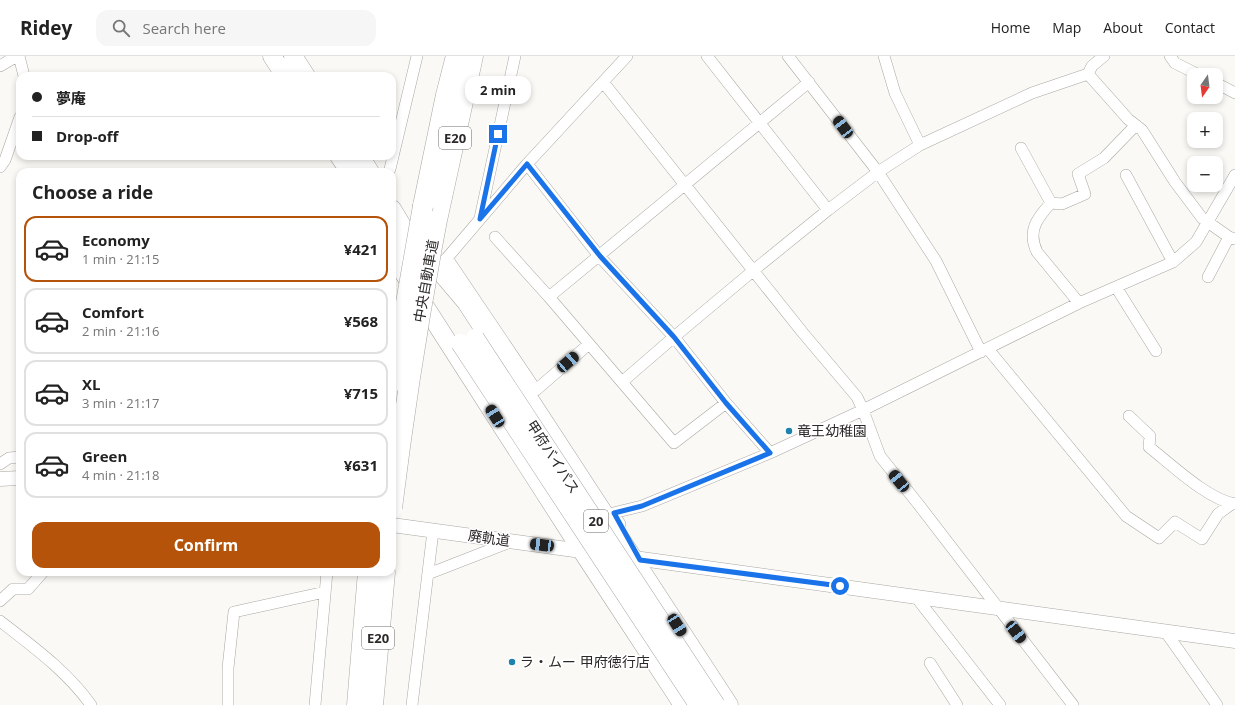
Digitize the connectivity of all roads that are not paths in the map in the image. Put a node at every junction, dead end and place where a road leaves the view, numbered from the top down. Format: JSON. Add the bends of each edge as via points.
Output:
{"nodes":[{"id":1,"x":18,"y":56,"type":"edge"},
{"id":2,"x":272,"y":56,"type":"edge"},
{"id":3,"x":292,"y":56,"type":"edge"},
{"id":4,"x":417,"y":56,"type":"edge"},
{"id":5,"x":456,"y":56,"type":"edge"},
{"id":6,"x":473,"y":56,"type":"edge"},
{"id":7,"x":515,"y":56,"type":"edge"},
{"id":8,"x":627,"y":56,"type":"edge"},
{"id":9,"x":708,"y":56,"type":"edge"},
{"id":10,"x":788,"y":56,"type":"edge"},
{"id":11,"x":884,"y":56,"type":"edge"},
{"id":12,"x":1104,"y":56,"type":"edge"},
{"id":13,"x":1170,"y":56,"type":"edge"},
{"id":14,"x":0,"y":66,"type":"edge"},
{"id":15,"x":1187,"y":69,"type":"edge"},
{"id":16,"x":23,"y":72,"type":"edge"},
{"id":17,"x":282,"y":72,"type":"edge"},
{"id":18,"x":303,"y":72,"type":"edge"},
{"id":19,"x":1088,"y":74,"type":"junction"},
{"id":20,"x":604,"y":82,"type":"junction"},
{"id":21,"x":809,"y":82,"type":"junction"},
{"id":22,"x":1223,"y":87,"type":"edge"},
{"id":23,"x":1235,"y":93,"type":"edge"},
{"id":24,"x":760,"y":123,"type":"junction"},
{"id":25,"x":1136,"y":125,"type":"junction"},
{"id":26,"x":16,"y":128,"type":"edge"},
{"id":27,"x":396,"y":145,"type":"edge"},
{"id":28,"x":920,"y":145,"type":"junction"},
{"id":29,"x":1021,"y":148,"type":"dead end"},
{"id":30,"x":527,"y":164,"type":"junction"},
{"id":31,"x":0,"y":167,"type":"edge"},
{"id":32,"x":878,"y":172,"type":"junction"},
{"id":33,"x":1235,"y":174,"type":"edge"},
{"id":34,"x":1126,"y":175,"type":"dead end"},
{"id":35,"x":686,"y":185,"type":"junction"},
{"id":36,"x":1051,"y":203,"type":"junction"},
{"id":37,"x":828,"y":210,"type":"junction"},
{"id":38,"x":480,"y":219,"type":"junction"},
{"id":39,"x":1208,"y":222,"type":"junction"},
{"id":40,"x":398,"y":232,"type":"edge"},
{"id":41,"x":495,"y":237,"type":"dead end"},
{"id":42,"x":1232,"y":238,"type":"edge"},
{"id":43,"x":600,"y":256,"type":"junction"},
{"id":44,"x":396,"y":260,"type":"edge"},
{"id":45,"x":1173,"y":262,"type":"junction"},
{"id":46,"x":442,"y":263,"type":"junction"},
{"id":47,"x":754,"y":270,"type":"junction"},
{"id":48,"x":1208,"y":277,"type":"dead end"},
{"id":49,"x":1116,"y":288,"type":"junction"},
{"id":50,"x":550,"y":297,"type":"junction"},
{"id":51,"x":1078,"y":303,"type":"junction"},
{"id":52,"x":674,"y":337,"type":"junction"},
{"id":53,"x":467,"y":340,"type":"junction"},
{"id":54,"x":589,"y":344,"type":"junction"},
{"id":55,"x":984,"y":350,"type":"junction"},
{"id":56,"x":1156,"y":351,"type":"dead end"},
{"id":57,"x":396,"y":359,"type":"edge"},
{"id":58,"x":622,"y":382,"type":"junction"},
{"id":59,"x":726,"y":403,"type":"junction"},
{"id":60,"x":863,"y":410,"type":"junction"},
{"id":61,"x":1129,"y":416,"type":"dead end"},
{"id":62,"x":770,"y":453,"type":"junction"},
{"id":63,"x":16,"y":457,"type":"edge"},
{"id":64,"x":0,"y":464,"type":"edge"},
{"id":65,"x":396,"y":477,"type":"edge"},
{"id":66,"x":16,"y":478,"type":"edge"},
{"id":67,"x":0,"y":479,"type":"edge"},
{"id":68,"x":1234,"y":504,"type":"edge"},
{"id":69,"x":396,"y":526,"type":"edge"},
{"id":70,"x":433,"y":531,"type":"junction"},
{"id":71,"x":511,"y":541,"type":"junction"},
{"id":72,"x":582,"y":551,"type":"junction"},
{"id":73,"x":637,"y":559,"type":"junction"},
{"id":74,"x":428,"y":574,"type":"junction"},
{"id":75,"x":39,"y":576,"type":"edge"},
{"id":76,"x":326,"y":576,"type":"edge"},
{"id":77,"x":368,"y":576,"type":"edge"},
{"id":78,"x":385,"y":576,"type":"edge"},
{"id":79,"x":325,"y":592,"type":"junction"},
{"id":80,"x":916,"y":597,"type":"junction"},
{"id":81,"x":0,"y":601,"type":"edge"},
{"id":82,"x":997,"y":608,"type":"junction"},
{"id":83,"x":0,"y":621,"type":"edge"},
{"id":84,"x":1165,"y":631,"type":"junction"},
{"id":85,"x":1235,"y":641,"type":"edge"},
{"id":86,"x":930,"y":663,"type":"dead end"},
{"id":87,"x":91,"y":705,"type":"edge"},
{"id":88,"x":228,"y":705,"type":"edge"},
{"id":89,"x":315,"y":705,"type":"edge"},
{"id":90,"x":357,"y":705,"type":"edge"},
{"id":91,"x":373,"y":705,"type":"edge"},
{"id":92,"x":412,"y":705,"type":"edge"},
{"id":93,"x":683,"y":705,"type":"edge"},
{"id":94,"x":698,"y":705,"type":"edge"},
{"id":95,"x":716,"y":705,"type":"edge"},
{"id":96,"x":729,"y":705,"type":"edge"},
{"id":97,"x":957,"y":705,"type":"edge"},
{"id":98,"x":1000,"y":705,"type":"edge"},
{"id":99,"x":1073,"y":705,"type":"edge"},
{"id":100,"x":1217,"y":705,"type":"edge"}],
"edges":[{"from":1,"to":14,"type":"street"},
{"from":1,"to":16,"type":"street"},
{"from":2,"to":17,"type":"highway"},
{"from":3,"to":18,"type":"highway"},
{"from":4,"to":27,"type":"street"},
{"from":5,"to":57,"type":"highway","name":"中央自動車道","number":"E20","bridge":true,"via":[[423,206]]},
{"from":6,"to":65,"type":"highway","name":"中央自動車道","number":"E20","bridge":true,"via":[[423,294]]},
{"from":7,"to":38,"type":"street"},
{"from":8,"to":20,"type":"street"},
{"from":9,"to":24,"type":"street"},
{"from":10,"to":21,"type":"street"},
{"from":11,"to":28,"type":"street","via":[[895,93]]},
{"from":12,"to":19,"type":"street","via":[[1092,66]]},
{"from":13,"to":15,"type":"street","via":[[1175,63]]},
{"from":19,"to":25,"type":"street"},
{"from":19,"to":28,"type":"street","via":[[1032,93]]},
{"from":20,"to":30,"type":"street"},
{"from":20,"to":35,"type":"street"},
{"from":21,"to":24,"type":"street"},
{"from":21,"to":32,"type":"street"},
{"from":22,"to":23,"type":"street"},
{"from":24,"to":35,"type":"street"},
{"from":24,"to":37,"type":"street"},
{"from":25,"to":36,"type":"street","via":[[1104,158],[1078,174],[1085,194],[1062,204]]},
{"from":25,"to":39,"type":"street","via":[[1142,130],[1175,182],[1202,218]]},
{"from":26,"to":31,"type":"street"},
{"from":28,"to":32,"type":"street"},
{"from":29,"to":36,"type":"street"},
{"from":30,"to":38,"type":"street"},
{"from":30,"to":43,"type":"street"},
{"from":32,"to":37,"type":"street"},
{"from":32,"to":55,"type":"street","via":[[936,261]]},
{"from":33,"to":39,"type":"street"},
{"from":34,"to":45,"type":"street"},
{"from":35,"to":43,"type":"street"},
{"from":35,"to":47,"type":"street"},
{"from":36,"to":51,"type":"street","via":[[1036,222],[1033,243],[1037,252]]},
{"from":37,"to":47,"type":"street"},
{"from":38,"to":46,"type":"street"},
{"from":39,"to":42,"type":"street"},
{"from":39,"to":45,"type":"street","via":[[1196,242]]},
{"from":40,"to":46,"type":"highway"},
{"from":40,"to":53,"type":"highway","name":"甲府バイパス","number":"20"},
{"from":41,"to":50,"type":"street"},
{"from":42,"to":48,"type":"street"},
{"from":43,"to":50,"type":"street"},
{"from":43,"to":52,"type":"street"},
{"from":44,"to":72,"type":"highway"},
{"from":45,"to":49,"type":"street"},
{"from":46,"to":54,"type":"street","via":[[536,390]]},
{"from":46,"to":73,"type":"highway"},
{"from":47,"to":52,"type":"street"},
{"from":47,"to":60,"type":"street","via":[[857,397]]},
{"from":49,"to":51,"type":"street"},
{"from":49,"to":56,"type":"street"},
{"from":50,"to":54,"type":"street"},
{"from":51,"to":55,"type":"street"},
{"from":52,"to":58,"type":"street"},
{"from":52,"to":59,"type":"street"},
{"from":53,"to":94,"type":"highway","name":"甲府バイパス","number":"20","bridge":true},
{"from":53,"to":95,"type":"highway","name":"甲府バイパス","number":"20","bridge":true},
{"from":54,"to":58,"type":"street"},
{"from":55,"to":60,"type":"street"},
{"from":55,"to":68,"type":"street","via":[[1126,516],[1159,538],[1175,522],[1202,539],[1218,514]]},
{"from":58,"to":59,"type":"street","via":[[674,443]]},
{"from":59,"to":62,"type":"street"},
{"from":60,"to":62,"type":"street"},
{"from":60,"to":82,"type":"street","via":[[880,456]]},
{"from":61,"to":68,"type":"street","via":[[1150,436],[1149,447],[1203,489]]},
{"from":62,"to":73,"type":"street","via":[[642,506],[614,513]]},
{"from":63,"to":64,"type":"street","via":[[9,458]]},
{"from":66,"to":67,"type":"street"},
{"from":69,"to":70,"type":"street","name":"廃軌道"},
{"from":70,"to":71,"type":"street","name":"廃軌道"},
{"from":70,"to":74,"type":"street"},
{"from":71,"to":72,"type":"street","name":"廃軌道"},
{"from":71,"to":74,"type":"street"},
{"from":72,"to":73,"type":"street","name":"廃軌道"},
{"from":72,"to":93,"type":"highway"},
{"from":73,"to":80,"type":"street","name":"廃軌道"},
{"from":73,"to":96,"type":"highway"},
{"from":74,"to":92,"type":"street"},
{"from":75,"to":81,"type":"street","via":[[28,589],[13,589]]},
{"from":76,"to":79,"type":"street"},
{"from":77,"to":90,"type":"highway","number":"E20"},
{"from":78,"to":91,"type":"highway","number":"E20"},
{"from":79,"to":88,"type":"street","via":[[234,612],[228,668]]},
{"from":79,"to":89,"type":"street"},
{"from":80,"to":82,"type":"street","name":"廃軌道"},
{"from":80,"to":98,"type":"street"},
{"from":82,"to":84,"type":"street","name":"廃軌道"},
{"from":82,"to":99,"type":"street"},
{"from":83,"to":87,"type":"street","via":[[45,656]]},
{"from":84,"to":85,"type":"street","name":"廃軌道"},
{"from":84,"to":100,"type":"street"},
{"from":86,"to":97,"type":"street"}]}
